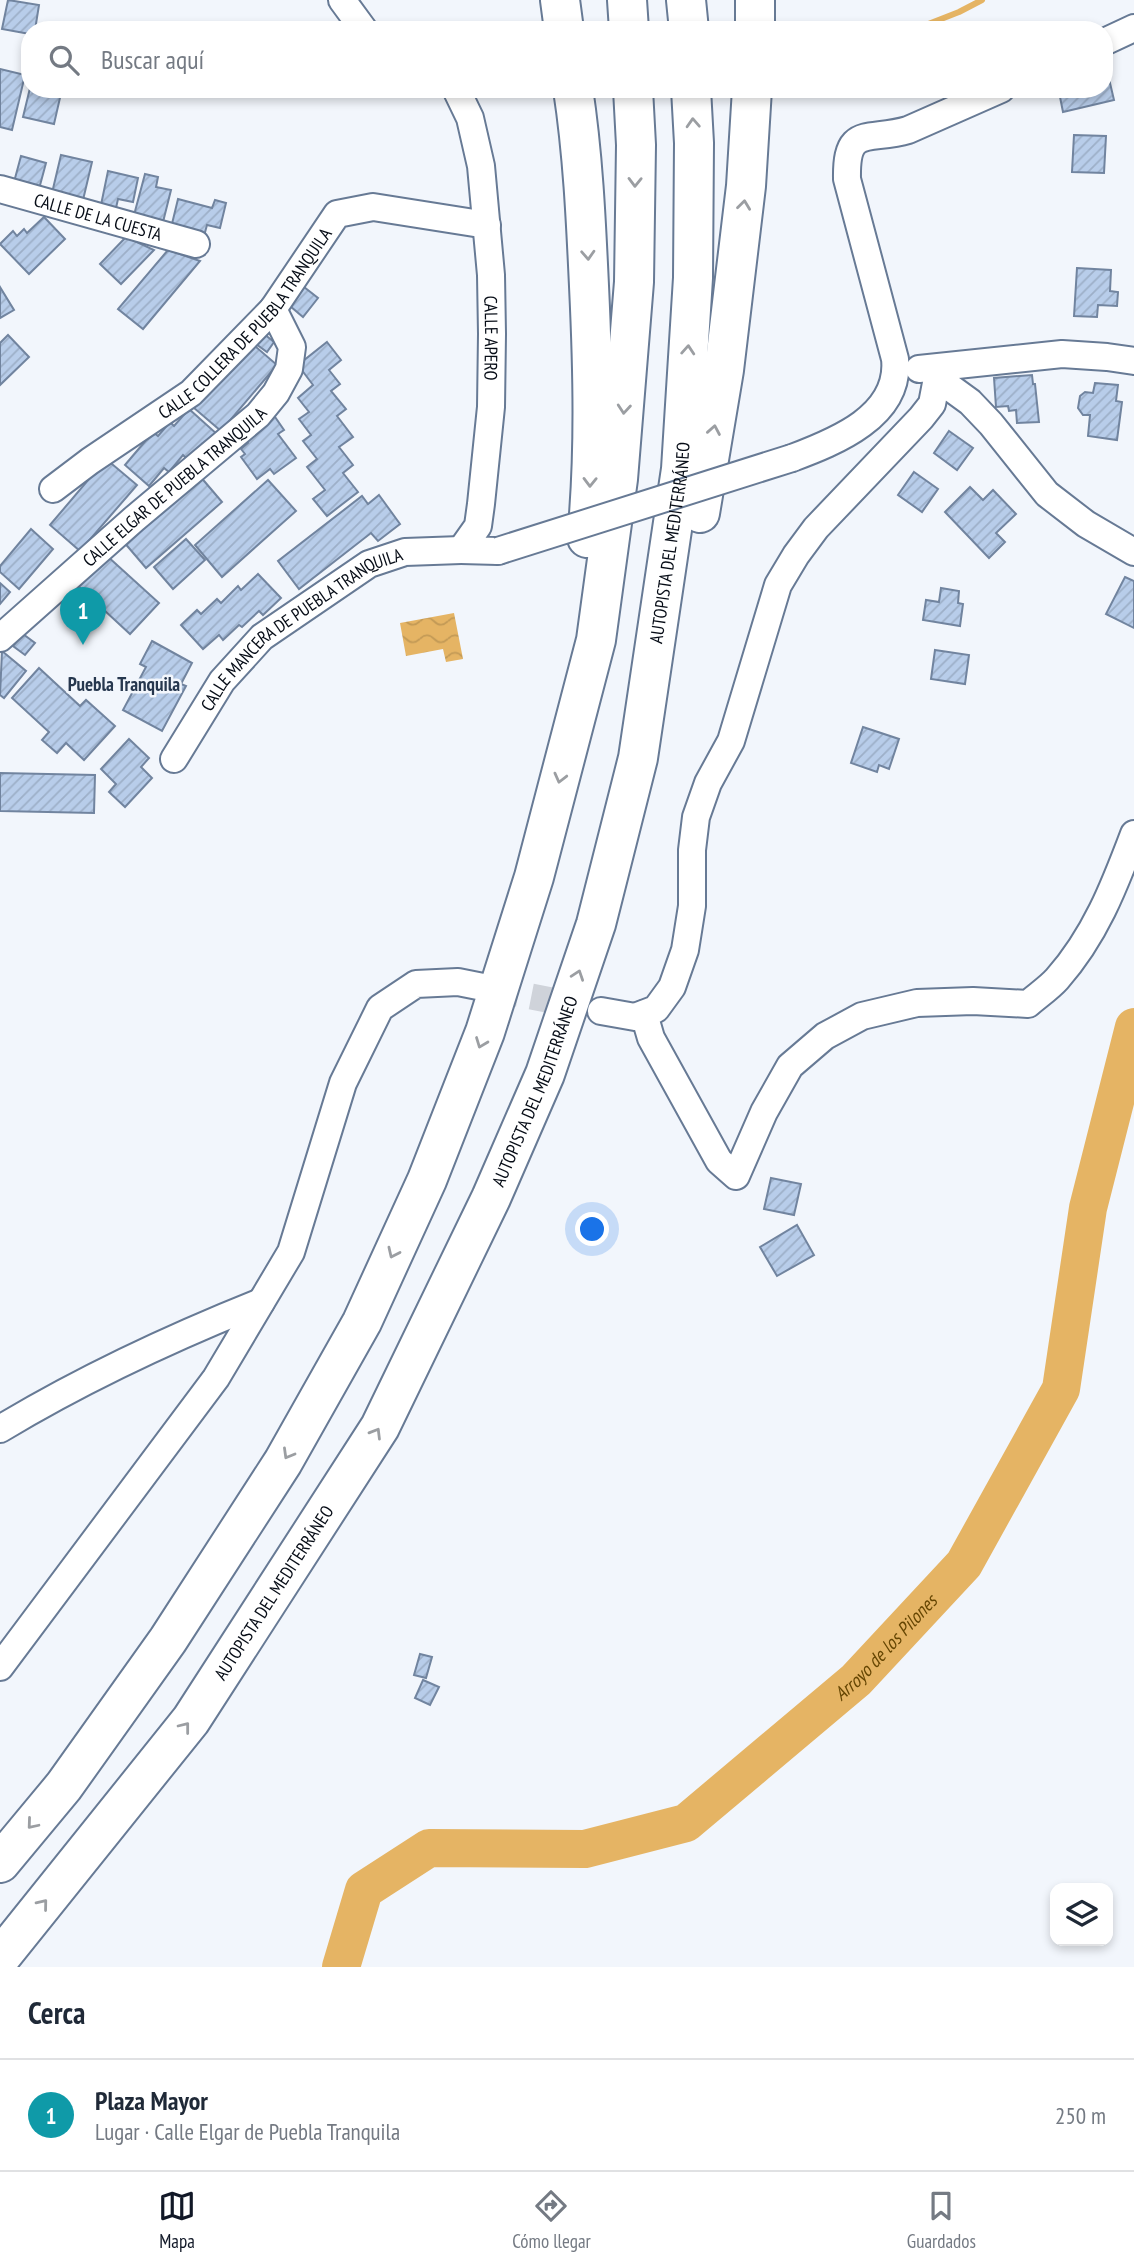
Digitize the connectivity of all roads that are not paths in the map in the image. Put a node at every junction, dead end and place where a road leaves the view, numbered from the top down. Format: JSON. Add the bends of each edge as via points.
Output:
{"nodes":[{"id":1,"x":342,"y":0,"type":"edge"},
{"id":2,"x":560,"y":0,"type":"edge"},
{"id":3,"x":627,"y":0,"type":"edge"},
{"id":4,"x":686,"y":0,"type":"edge"},
{"id":5,"x":755,"y":0,"type":"edge"},
{"id":6,"x":357,"y":21,"type":"edge"},
{"id":7,"x":563,"y":21,"type":"edge"},
{"id":8,"x":628,"y":21,"type":"edge"},
{"id":9,"x":688,"y":21,"type":"edge"},
{"id":10,"x":755,"y":21,"type":"edge"},
{"id":11,"x":1134,"y":28,"type":"edge"},
{"id":12,"x":1113,"y":38,"type":"edge"},
{"id":13,"x":460,"y":98,"type":"edge"},
{"id":14,"x":574,"y":98,"type":"edge"},
{"id":15,"x":633,"y":98,"type":"edge"},
{"id":16,"x":692,"y":98,"type":"edge"},
{"id":17,"x":751,"y":98,"type":"edge"},
{"id":18,"x":981,"y":98,"type":"edge"},
{"id":19,"x":0,"y":189,"type":"edge"},
{"id":20,"x":486,"y":225,"type":"junction"},
{"id":21,"x":196,"y":244,"type":"dead end"},
{"id":22,"x":273,"y":309,"type":"junction"},
{"id":23,"x":1134,"y":361,"type":"edge"},
{"id":24,"x":896,"y":371,"type":"junction"},
{"id":25,"x":935,"y":373,"type":"junction"},
{"id":26,"x":53,"y":489,"type":"dead end"},
{"id":27,"x":461,"y":550,"type":"junction"},
{"id":28,"x":1134,"y":552,"type":"edge"},
{"id":29,"x":0,"y":638,"type":"edge"},
{"id":30,"x":577,"y":712,"type":"junction"},
{"id":31,"x":638,"y":758,"type":"junction"},
{"id":32,"x":174,"y":759,"type":"dead end"},
{"id":33,"x":1134,"y":834,"type":"edge"},
{"id":34,"x":493,"y":989,"type":"tunnel mouth"},
{"id":35,"x":601,"y":1011,"type":"tunnel mouth"},
{"id":36,"x":644,"y":1014,"type":"junction"},
{"id":37,"x":261,"y":1302,"type":"junction"},
{"id":38,"x":0,"y":1429,"type":"edge"},
{"id":39,"x":0,"y":1667,"type":"edge"},
{"id":40,"x":0,"y":1863,"type":"edge"},
{"id":41,"x":0,"y":1958,"type":"edge"}],
"edges":[{"from":1,"to":6,"type":"street"},
{"from":2,"to":7,"type":"highway"},
{"from":3,"to":8,"type":"highway"},
{"from":4,"to":9,"type":"highway"},
{"from":5,"to":10,"type":"highway"},
{"from":11,"to":12,"type":"street"},
{"from":13,"to":20,"type":"street","name":"CALLE APERO","via":[[481,166]]},
{"from":14,"to":30,"type":"highway","one_way":true,"via":[[587,223],[593,369]]},
{"from":15,"to":30,"type":"highway","one_way":true,"via":[[634,282],[618,479],[596,640]]},
{"from":31,"to":16,"type":"highway","name":"AUTOPISTA DEL MEDITERRÁNEO","one_way":true,"via":[[681,469],[693,278]]},
{"from":31,"to":17,"type":"highway","one_way":true,"via":[[672,660],[724,370]]},
{"from":18,"to":24,"type":"street","via":[[908,130],[857,138],[851,147],[847,179]]},
{"from":19,"to":21,"type":"street","name":"CALLE DE LA CUESTA"},
{"from":20,"to":22,"type":"street","name":"CALLE COLLERA DE PUEBLA TRANQUILA","via":[[373,207],[337,214]]},
{"from":20,"to":27,"type":"street","name":"CALLE APERO","via":[[491,407],[478,526]]},
{"from":22,"to":26,"type":"street","name":"CALLE COLLERA DE PUEBLA TRANQUILA","via":[[191,393]]},
{"from":22,"to":29,"type":"street","name":"CALLE ELGAR DE PUEBLA TRANQUILA","via":[[292,347],[289,369],[258,415]]},
{"from":23,"to":25,"type":"street","via":[[1062,354]]},
{"from":24,"to":25,"type":"street"},
{"from":24,"to":27,"type":"street","bridge":true,"via":[[884,402],[833,443],[498,551]]},
{"from":25,"to":28,"type":"street","via":[[991,424],[1047,494]]},
{"from":25,"to":36,"type":"street","via":[[932,404],[816,528],[778,586],[731,741],[696,817],[685,950],[672,986],[656,1009]]},
{"from":27,"to":32,"type":"street","name":"CALLE MANCERA DE PUEBLA TRANQUILA","via":[[405,552],[369,564],[262,637],[222,681]]},
{"from":30,"to":40,"type":"highway","one_way":true,"via":[[534,877],[485,1032],[427,1180],[362,1322],[284,1462],[168,1640],[64,1786]]},
{"from":41,"to":31,"type":"highway","name":"AUTOPISTA DEL MEDITERRÁNEO","one_way":true,"via":[[191,1720],[380,1427],[491,1198],[545,1074],[596,924]]},
{"from":33,"to":36,"type":"street","via":[[1109,901],[1056,980],[1028,1004],[917,1003],[862,1016],[825,1036],[790,1066],[736,1176],[719,1161],[651,1038]]},
{"from":34,"to":37,"type":"street","via":[[458,982],[416,984],[380,1008],[343,1083],[291,1252]]},
{"from":35,"to":36,"type":"street","via":[[635,1017]]},
{"from":37,"to":38,"type":"street","via":[[179,1335]]},
{"from":37,"to":39,"type":"street","via":[[216,1378]]}]}
